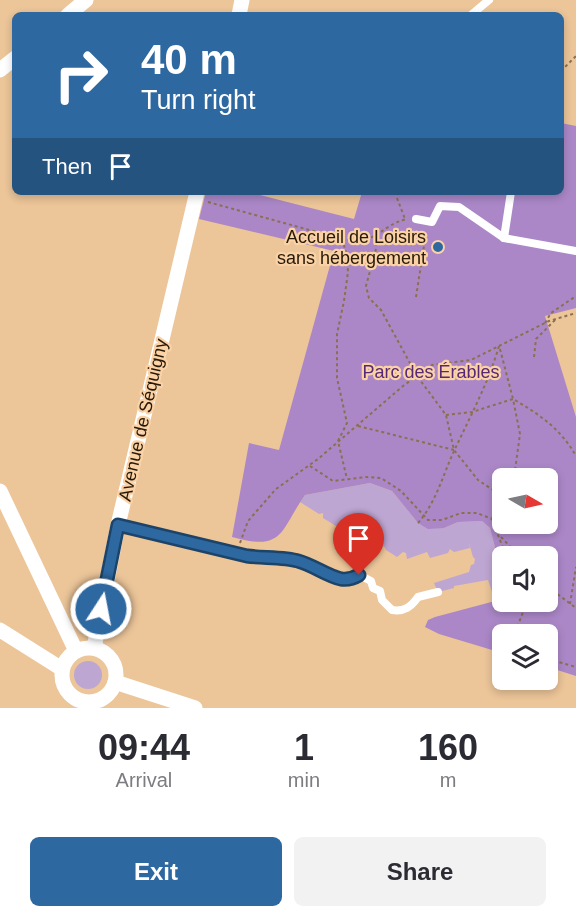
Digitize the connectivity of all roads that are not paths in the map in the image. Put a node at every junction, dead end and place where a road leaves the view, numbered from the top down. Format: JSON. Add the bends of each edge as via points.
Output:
{"nodes":[{"id":1,"x":86,"y":0,"type":"edge"},
{"id":2,"x":489,"y":0,"type":"edge"},
{"id":3,"x":72,"y":12,"type":"edge"},
{"id":4,"x":475,"y":12,"type":"edge"},
{"id":5,"x":12,"y":60,"type":"edge"},
{"id":6,"x":0,"y":70,"type":"edge"},
{"id":7,"x":511,"y":195,"type":"edge"},
{"id":8,"x":196,"y":196,"type":"edge"},
{"id":9,"x":416,"y":219,"type":"road end"},
{"id":10,"x":504,"y":238,"type":"junction"},
{"id":11,"x":576,"y":251,"type":"edge"},
{"id":12,"x":0,"y":491,"type":"edge"},
{"id":13,"x":118,"y":525,"type":"junction"},
{"id":14,"x":438,"y":592,"type":"dead end"},
{"id":15,"x":0,"y":630,"type":"edge"},
{"id":16,"x":94,"y":648,"type":"junction"},
{"id":17,"x":76,"y":651,"type":"junction"},
{"id":18,"x":62,"y":669,"type":"junction"},
{"id":19,"x":115,"y":682,"type":"junction"},
{"id":20,"x":104,"y":703,"type":"edge"},
{"id":21,"x":84,"y":705,"type":"edge"},
{"id":22,"x":195,"y":708,"type":"edge"}],
"edges":[{"from":1,"to":3,"type":"street"},
{"from":2,"to":4,"type":"lane"},
{"from":5,"to":6,"type":"street"},
{"from":7,"to":10,"type":"lane"},
{"from":8,"to":13,"type":"street","name":"Avenue de Séquigny"},
{"from":9,"to":10,"type":"lane","via":[[432,222],[440,206],[459,207]]},
{"from":10,"to":11,"type":"lane"},
{"from":12,"to":17,"type":"street"},
{"from":13,"to":14,"type":"lane","via":[[247,556],[295,560],[339,579],[359,575],[380,591],[388,608],[399,611],[418,597]]},
{"from":13,"to":16,"type":"street","name":"Avenue de Séquigny"},
{"from":15,"to":18,"type":"street"},
{"from":16,"to":17,"type":"street"},
{"from":16,"to":19,"type":"street","via":[[113,664]]},
{"from":17,"to":18,"type":"street"},
{"from":18,"to":21,"type":"street","via":[[67,691]]},
{"from":19,"to":20,"type":"street"},
{"from":19,"to":22,"type":"street"},
{"from":20,"to":21,"type":"street"}]}
